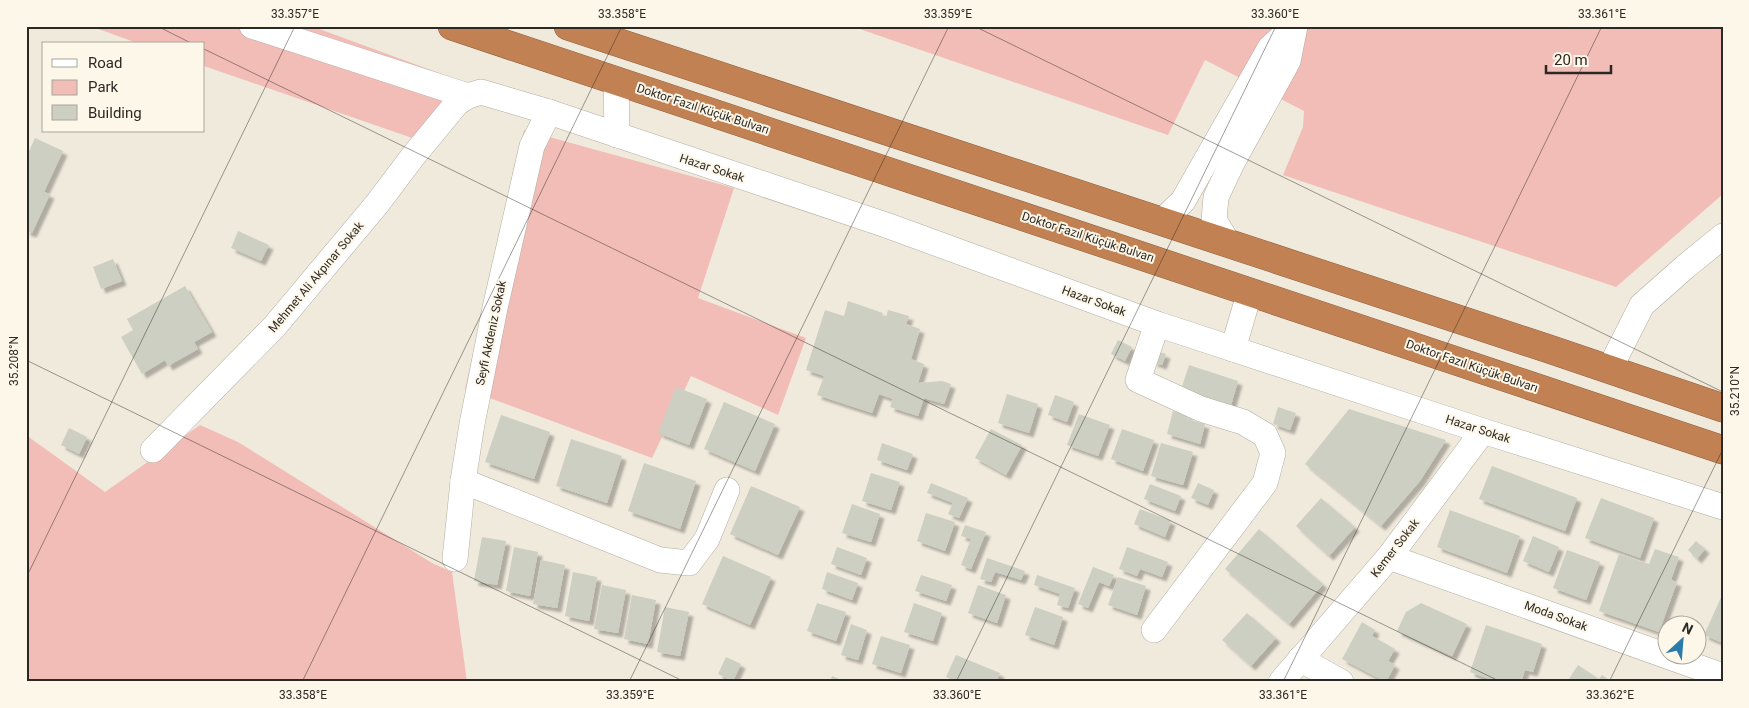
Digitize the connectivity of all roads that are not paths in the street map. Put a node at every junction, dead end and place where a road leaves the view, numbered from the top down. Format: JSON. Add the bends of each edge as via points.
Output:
{"nodes":[{"id":1,"x":252,"y":26,"type":"edge"},
{"id":2,"x":452,"y":26,"type":"edge"},
{"id":3,"x":568,"y":26,"type":"edge"},
{"id":4,"x":1295,"y":26,"type":"edge"},
{"id":5,"x":616,"y":80,"type":"junction"},
{"id":6,"x":468,"y":96,"type":"junction"},
{"id":7,"x":549,"y":112,"type":"junction"},
{"id":8,"x":617,"y":135,"type":"junction"},
{"id":9,"x":1162,"y":221,"type":"junction"},
{"id":10,"x":1723,"y":236,"type":"edge"},
{"id":11,"x":1228,"y":243,"type":"junction"},
{"id":12,"x":1250,"y":291,"type":"junction"},
{"id":13,"x":1157,"y":324,"type":"junction"},
{"id":14,"x":1233,"y":349,"type":"junction"},
{"id":15,"x":1608,"y":370,"type":"junction"},
{"id":16,"x":1723,"y":408,"type":"edge"},
{"id":17,"x":1483,"y":431,"type":"junction"},
{"id":18,"x":153,"y":450,"type":"dead end"},
{"id":19,"x":1723,"y":450,"type":"edge"},
{"id":20,"x":463,"y":481,"type":"junction"},
{"id":21,"x":727,"y":490,"type":"dead end"},
{"id":22,"x":1723,"y":507,"type":"edge"},
{"id":23,"x":1389,"y":557,"type":"junction"},
{"id":24,"x":455,"y":559,"type":"dead end"},
{"id":25,"x":1154,"y":630,"type":"dead end"},
{"id":26,"x":1300,"y":659,"type":"junction"},
{"id":27,"x":1723,"y":676,"type":"edge"},
{"id":28,"x":1281,"y":682,"type":"edge"},
{"id":29,"x":1341,"y":682,"type":"edge"}],
"edges":[{"from":1,"to":6,"type":"street","name":"Hazar Sokak"},
{"from":2,"to":5,"type":"highway","name":"Doktor Fazıl Küçük Bulvarı"},
{"from":3,"to":9,"type":"highway"},
{"from":4,"to":9,"type":"street","via":[[1270,48],[1183,201]]},
{"from":4,"to":11,"type":"street","via":[[1288,61],[1216,197],[1214,220]]},
{"from":5,"to":8,"type":"street"},
{"from":5,"to":12,"type":"highway","name":"Doktor Fazıl Küçük Bulvarı"},
{"from":6,"to":7,"type":"street","name":"Hazar Sokak","via":[[481,92]]},
{"from":6,"to":18,"type":"street","name":"Mehmet Ali Akpınar Sokak","via":[[457,103],[274,327]]},
{"from":7,"to":8,"type":"street","name":"Hazar Sokak"},
{"from":7,"to":20,"type":"street","name":"Seyfi Akdeniz Sokak","via":[[532,146],[495,308]]},
{"from":8,"to":13,"type":"street","name":"Hazar Sokak","via":[[886,225]]},
{"from":9,"to":11,"type":"highway"},
{"from":10,"to":15,"type":"street","via":[[1642,306]]},
{"from":11,"to":15,"type":"highway"},
{"from":12,"to":14,"type":"street"},
{"from":12,"to":19,"type":"highway","name":"Doktor Fazıl Küçük Bulvarı"},
{"from":13,"to":14,"type":"street","name":"Hazar Sokak"},
{"from":13,"to":25,"type":"street","via":[[1138,380],[1201,409],[1243,422],[1265,435],[1273,453],[1265,483]]},
{"from":14,"to":17,"type":"street","name":"Hazar Sokak"},
{"from":15,"to":16,"type":"highway"},
{"from":17,"to":22,"type":"street","name":"Hazar Sokak"},
{"from":17,"to":23,"type":"street","name":"Kemer Sokak"},
{"from":20,"to":21,"type":"street","via":[[660,560],[689,563],[708,539]]},
{"from":20,"to":24,"type":"street","name":"Seyfi Akdeniz Sokak"},
{"from":23,"to":26,"type":"street","name":"Kemer Sokak"},
{"from":23,"to":27,"type":"street","name":"Moda Sokak"},
{"from":26,"to":28,"type":"street","name":"Kemer Sokak"},
{"from":26,"to":29,"type":"street"}]}
